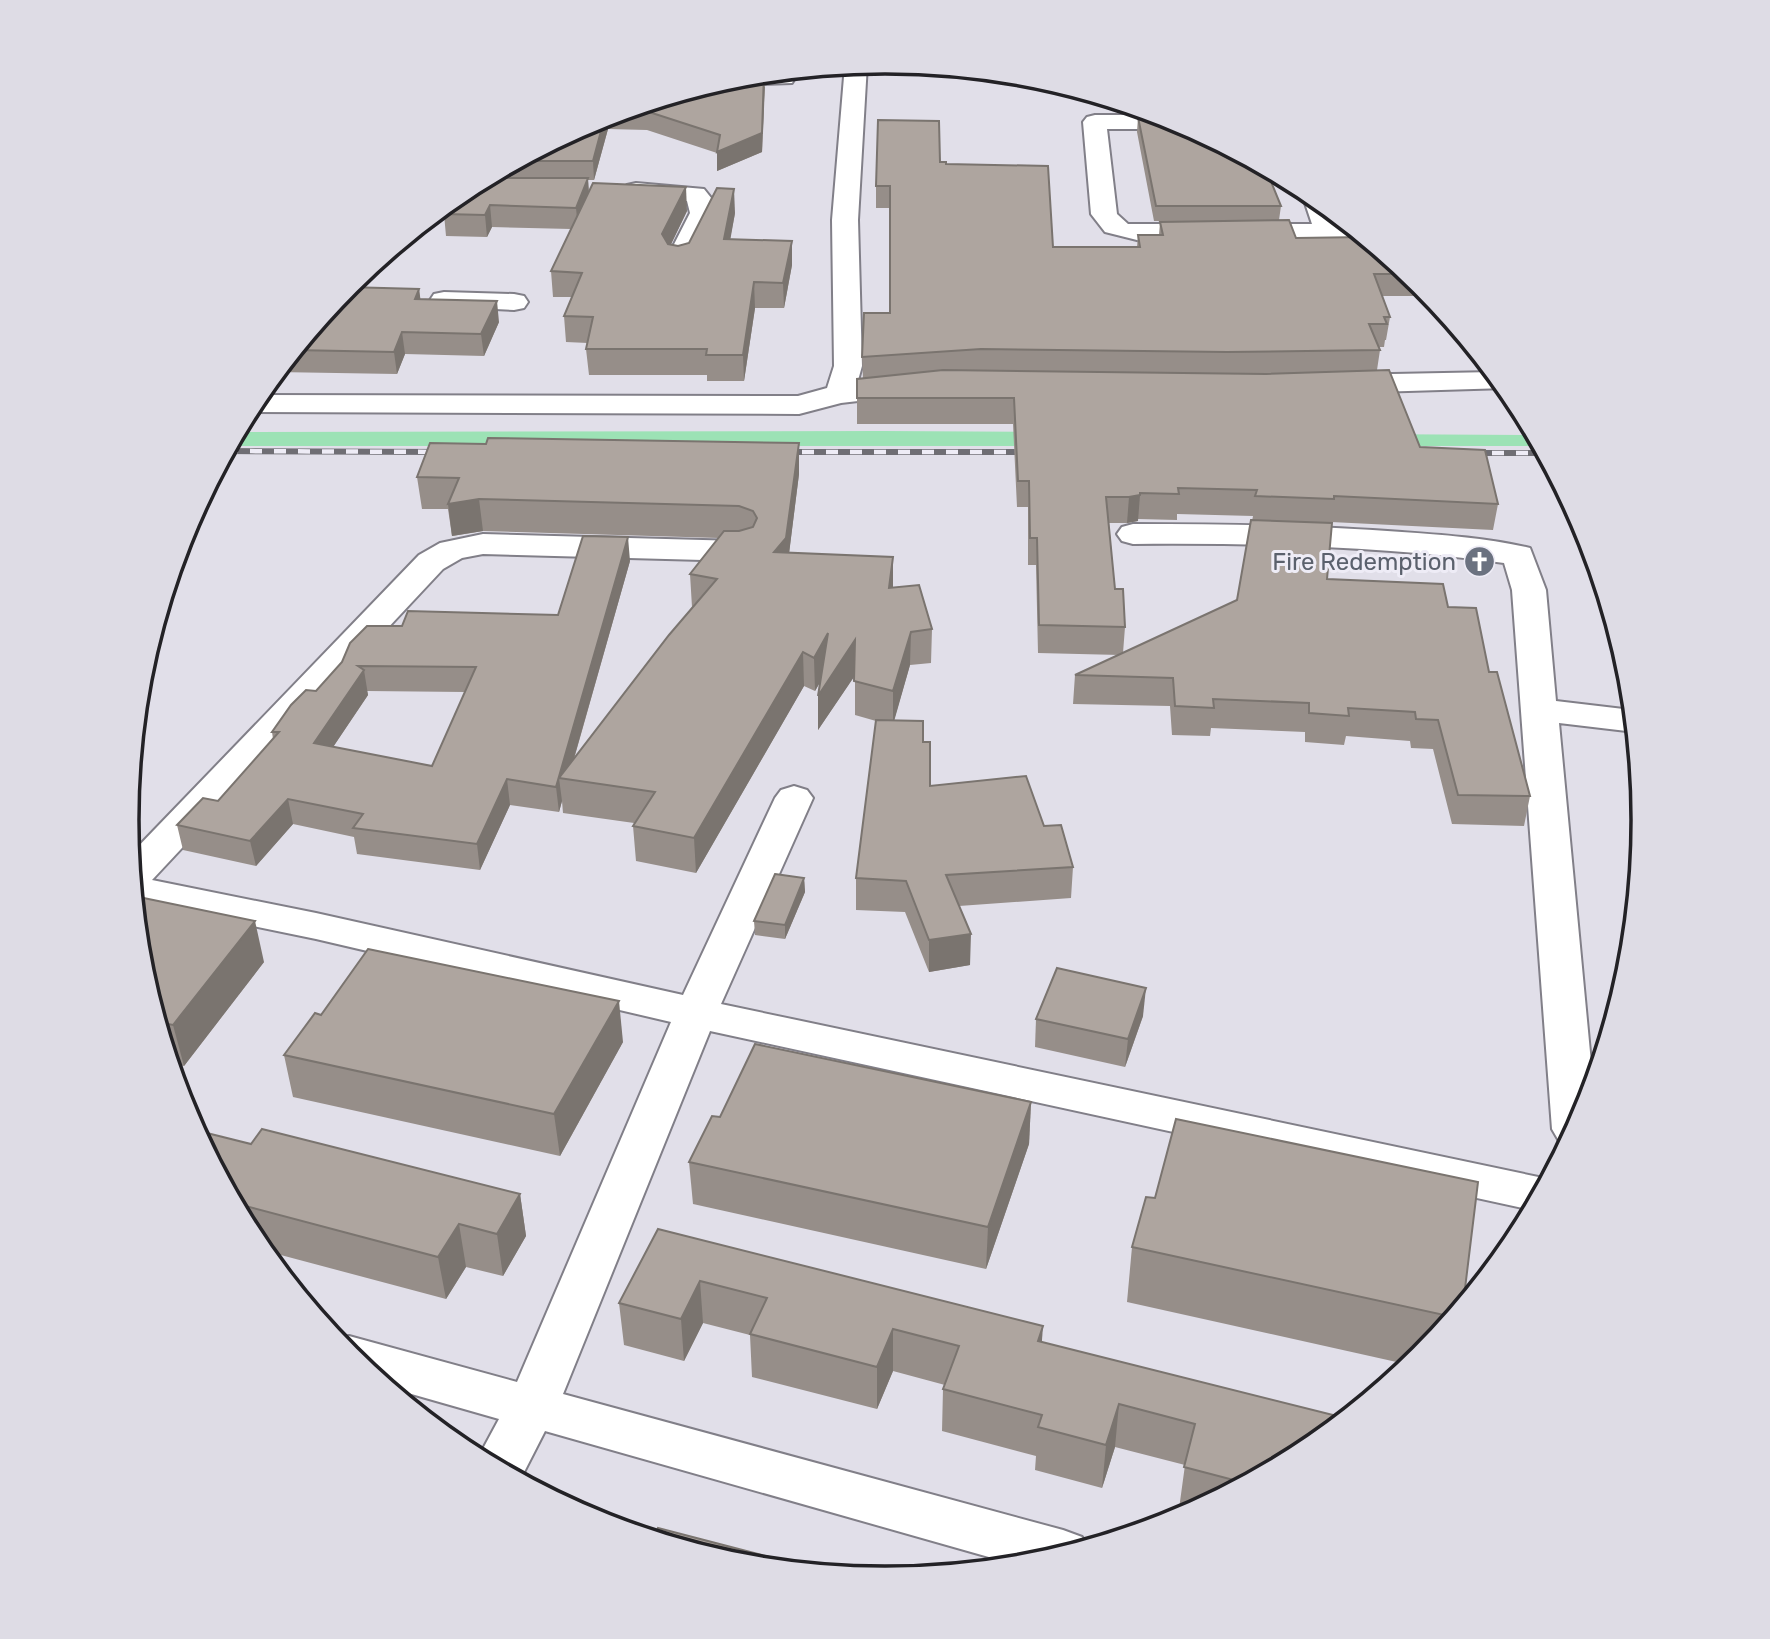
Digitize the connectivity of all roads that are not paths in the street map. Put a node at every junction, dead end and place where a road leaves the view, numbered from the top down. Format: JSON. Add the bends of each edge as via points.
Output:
{"nodes":[{"id":1,"x":855,"y":75,"type":"edge"},
{"id":2,"x":1137,"y":117,"type":"edge"},
{"id":3,"x":614,"y":190,"type":"edge"},
{"id":4,"x":1321,"y":215,"type":"edge"},
{"id":5,"x":1326,"y":232,"type":"junction"},
{"id":6,"x":1344,"y":232,"type":"edge"},
{"id":7,"x":679,"y":260,"type":"edge"},
{"id":8,"x":419,"y":300,"type":"edge"},
{"id":9,"x":514,"y":302,"type":"dead end"},
{"id":10,"x":1488,"y":381,"type":"edge"},
{"id":11,"x":1308,"y":385,"type":"edge"},
{"id":12,"x":933,"y":386,"type":"edge"},
{"id":13,"x":840,"y":394,"type":"junction"},
{"id":14,"x":266,"y":404,"type":"edge"},
{"id":15,"x":1133,"y":534,"type":"dead end"},
{"id":16,"x":740,"y":551,"type":"edge"},
{"id":17,"x":1539,"y":710,"type":"junction"},
{"id":18,"x":1625,"y":720,"type":"edge"},
{"id":19,"x":794,"y":798,"type":"dead end"},
{"id":20,"x":141,"y":868,"type":"edge"},
{"id":21,"x":143,"y":891,"type":"edge"},
{"id":22,"x":696,"y":1013,"type":"junction"},
{"id":23,"x":1573,"y":1107,"type":"edge"},
{"id":24,"x":1531,"y":1193,"type":"edge"},
{"id":25,"x":374,"y":1363,"type":"edge"},
{"id":26,"x":533,"y":1405,"type":"junction"},
{"id":27,"x":503,"y":1461,"type":"edge"},
{"id":28,"x":1043,"y":1548,"type":"edge"}],
"edges":[{"from":1,"to":13,"type":"street","via":[[845,220],[848,366]]},
{"from":2,"to":5,"type":"street","via":[[1094,113],[1104,214],[1107,223],[1118,230]]},
{"from":3,"to":7,"type":"street","via":[[695,194],[703,204],[702,213]]},
{"from":4,"to":5,"type":"street"},
{"from":5,"to":6,"type":"street"},
{"from":8,"to":9,"type":"street"},
{"from":10,"to":11,"type":"street"},
{"from":12,"to":13,"type":"street"},
{"from":13,"to":14,"type":"street","via":[[799,405]]},
{"from":15,"to":17,"type":"street","via":[[1286,533],[1518,555],[1529,590]]},
{"from":16,"to":20,"type":"street","via":[[483,544],[452,550],[432,562]]},
{"from":17,"to":18,"type":"street"},
{"from":17,"to":23,"type":"street"},
{"from":19,"to":22,"type":"street"},
{"from":21,"to":22,"type":"street"},
{"from":22,"to":24,"type":"street"},
{"from":22,"to":26,"type":"street"},
{"from":25,"to":26,"type":"street"},
{"from":26,"to":27,"type":"street"},
{"from":26,"to":28,"type":"street"}]}
